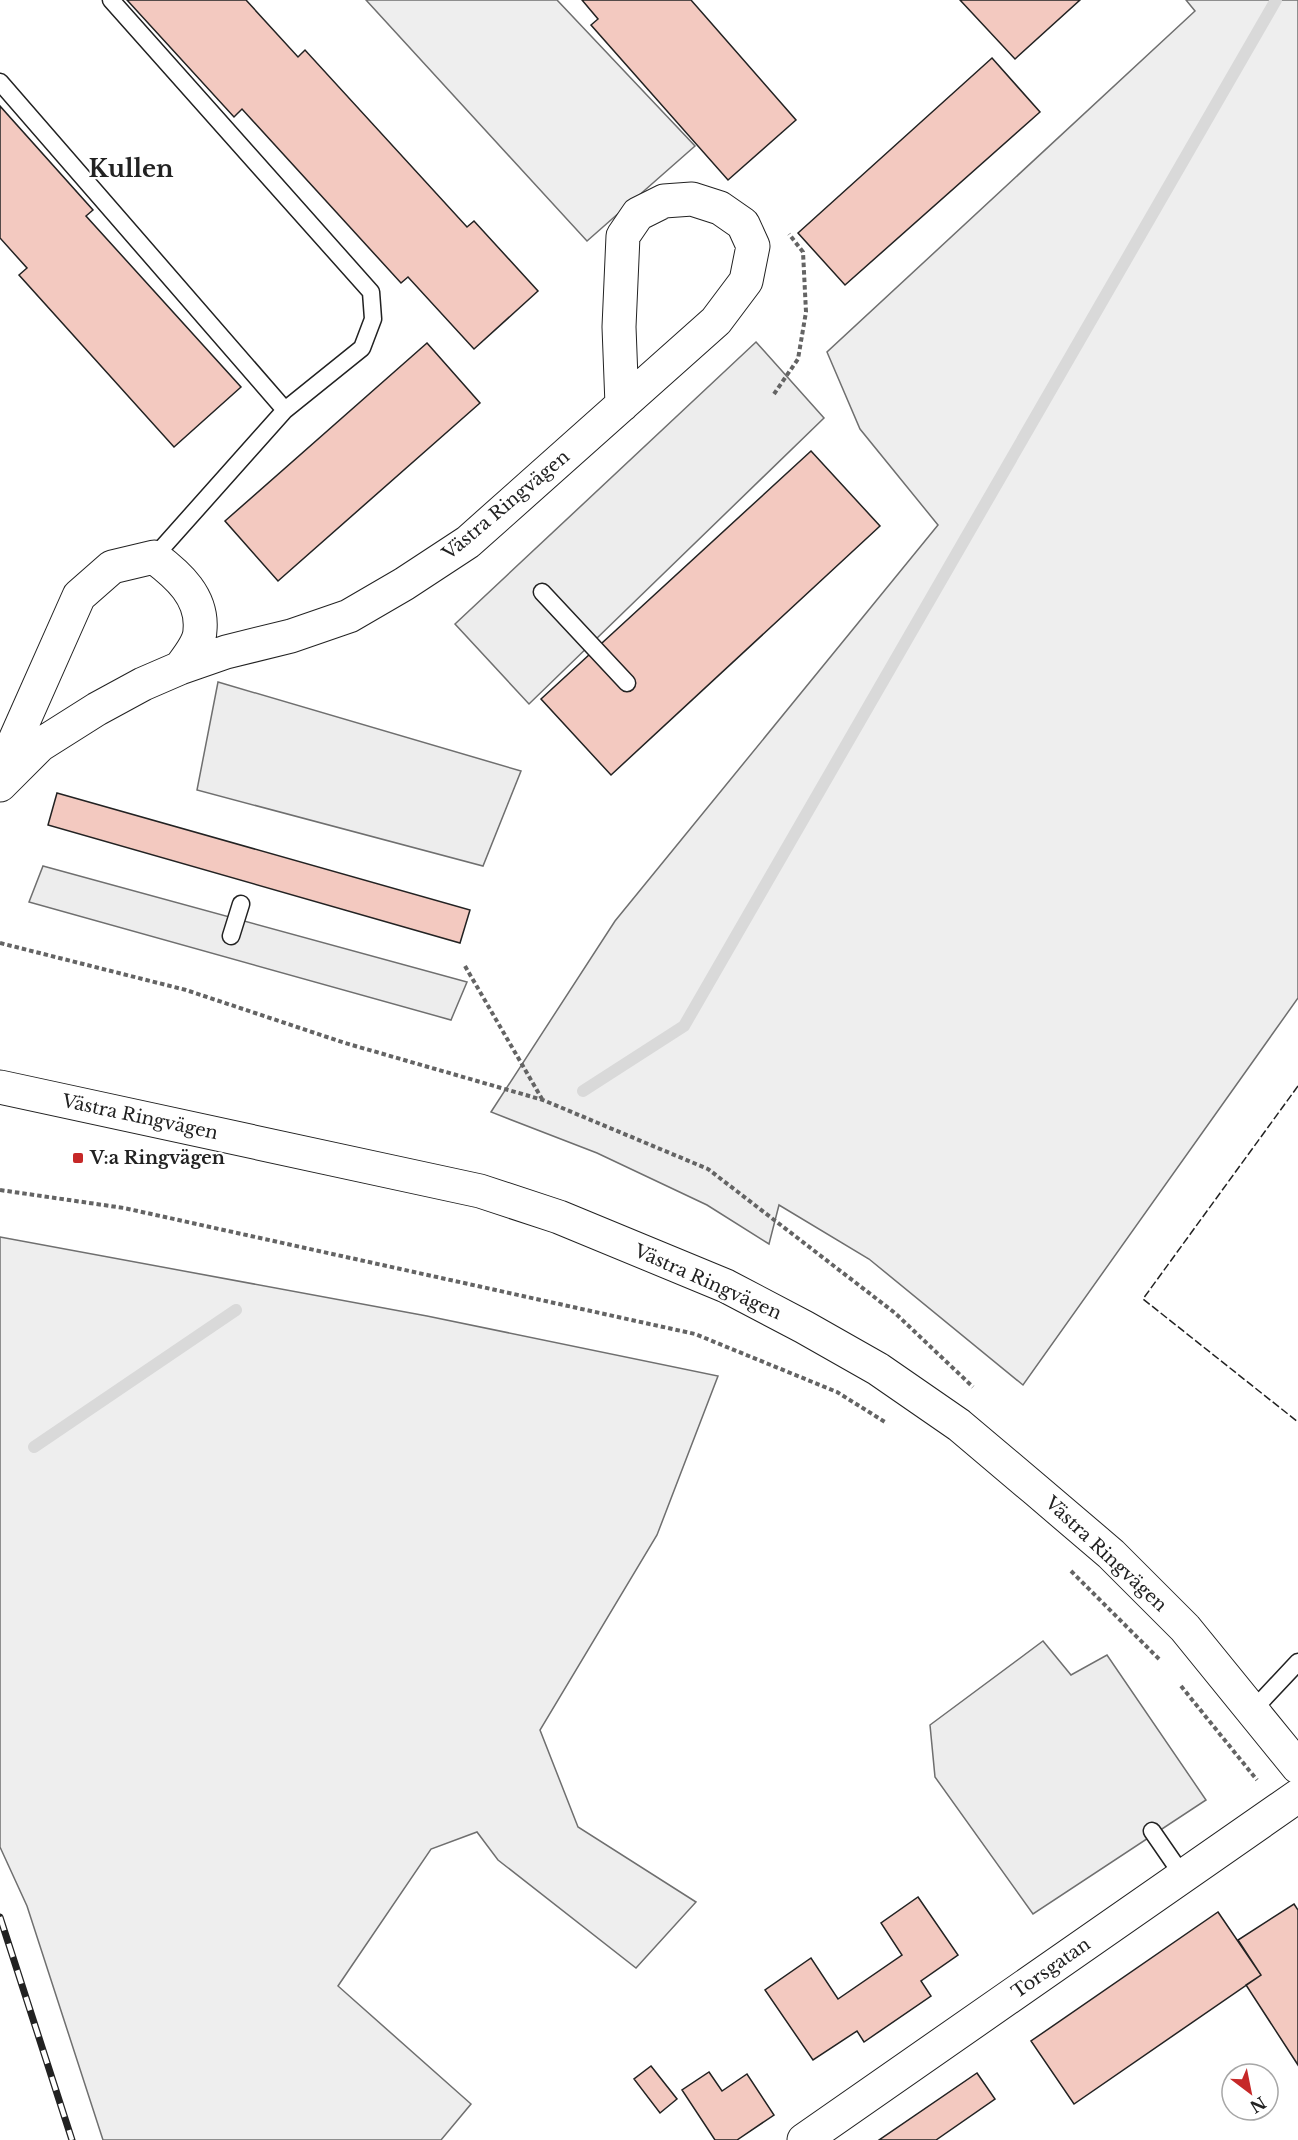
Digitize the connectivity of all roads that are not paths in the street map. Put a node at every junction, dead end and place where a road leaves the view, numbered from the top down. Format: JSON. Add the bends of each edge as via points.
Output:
{"nodes":[{"id":1,"x":111,"y":0,"type":"edge"},
{"id":2,"x":0,"y":82,"type":"edge"},
{"id":3,"x":622,"y":405,"type":"junction"},
{"id":4,"x":285,"y":410,"type":"junction"},
{"id":5,"x":154,"y":557,"type":"junction"},
{"id":6,"x":542,"y":592,"type":"dead end"},
{"id":7,"x":180,"y":668,"type":"junction"},
{"id":8,"x":627,"y":683,"type":"dead end"},
{"id":9,"x":0,"y":774,"type":"edge"},
{"id":10,"x":0,"y":785,"type":"edge"},
{"id":11,"x":241,"y":904,"type":"dead end"},
{"id":12,"x":231,"y":936,"type":"dead end"},
{"id":13,"x":0,"y":1087,"type":"edge"},
{"id":14,"x":1298,"y":1662,"type":"edge"},
{"id":15,"x":1252,"y":1710,"type":"junction"},
{"id":16,"x":1298,"y":1767,"type":"edge"},
{"id":17,"x":1290,"y":1802,"type":"edge"},
{"id":18,"x":1152,"y":1831,"type":"dead end"},
{"id":19,"x":1182,"y":1876,"type":"junction"},
{"id":20,"x":804,"y":2140,"type":"edge"}],
"edges":[{"from":1,"to":4,"type":"lane","via":[[371,292],[374,319],[362,348]]},
{"from":2,"to":4,"type":"lane"},
{"from":3,"to":3,"type":"street","name":"Västra Ringvägen","via":[[716,321],[746,281],[753,246],[743,224],[720,207],[692,199],[664,201],[638,214],[623,236],[619,327]]},
{"from":3,"to":7,"type":"street","name":"Västra Ringvägen","via":[[468,542],[404,584],[349,616]]},
{"from":4,"to":5,"type":"lane"},
{"from":5,"to":7,"type":"street","via":[[175,573],[196,600],[201,631]]},
{"from":5,"to":9,"type":"street","via":[[112,567],[79,596]]},
{"from":6,"to":8,"type":"lane"},
{"from":7,"to":10,"type":"street","name":"Västra Ringvägen","via":[[97,709],[40,745]]},
{"from":11,"to":12,"type":"lane"},
{"from":13,"to":15,"type":"street","name":"Västra Ringvägen","via":[[480,1191],[559,1217],[726,1286],[878,1369],[959,1425],[1111,1554],[1185,1628]]},
{"from":14,"to":15,"type":"lane"},
{"from":15,"to":16,"type":"street","name":"Västra Ringvägen"},
{"from":17,"to":19,"type":"street","name":"Torsgatan"},
{"from":18,"to":19,"type":"lane"},
{"from":19,"to":20,"type":"street","name":"Torsgatan"}]}
